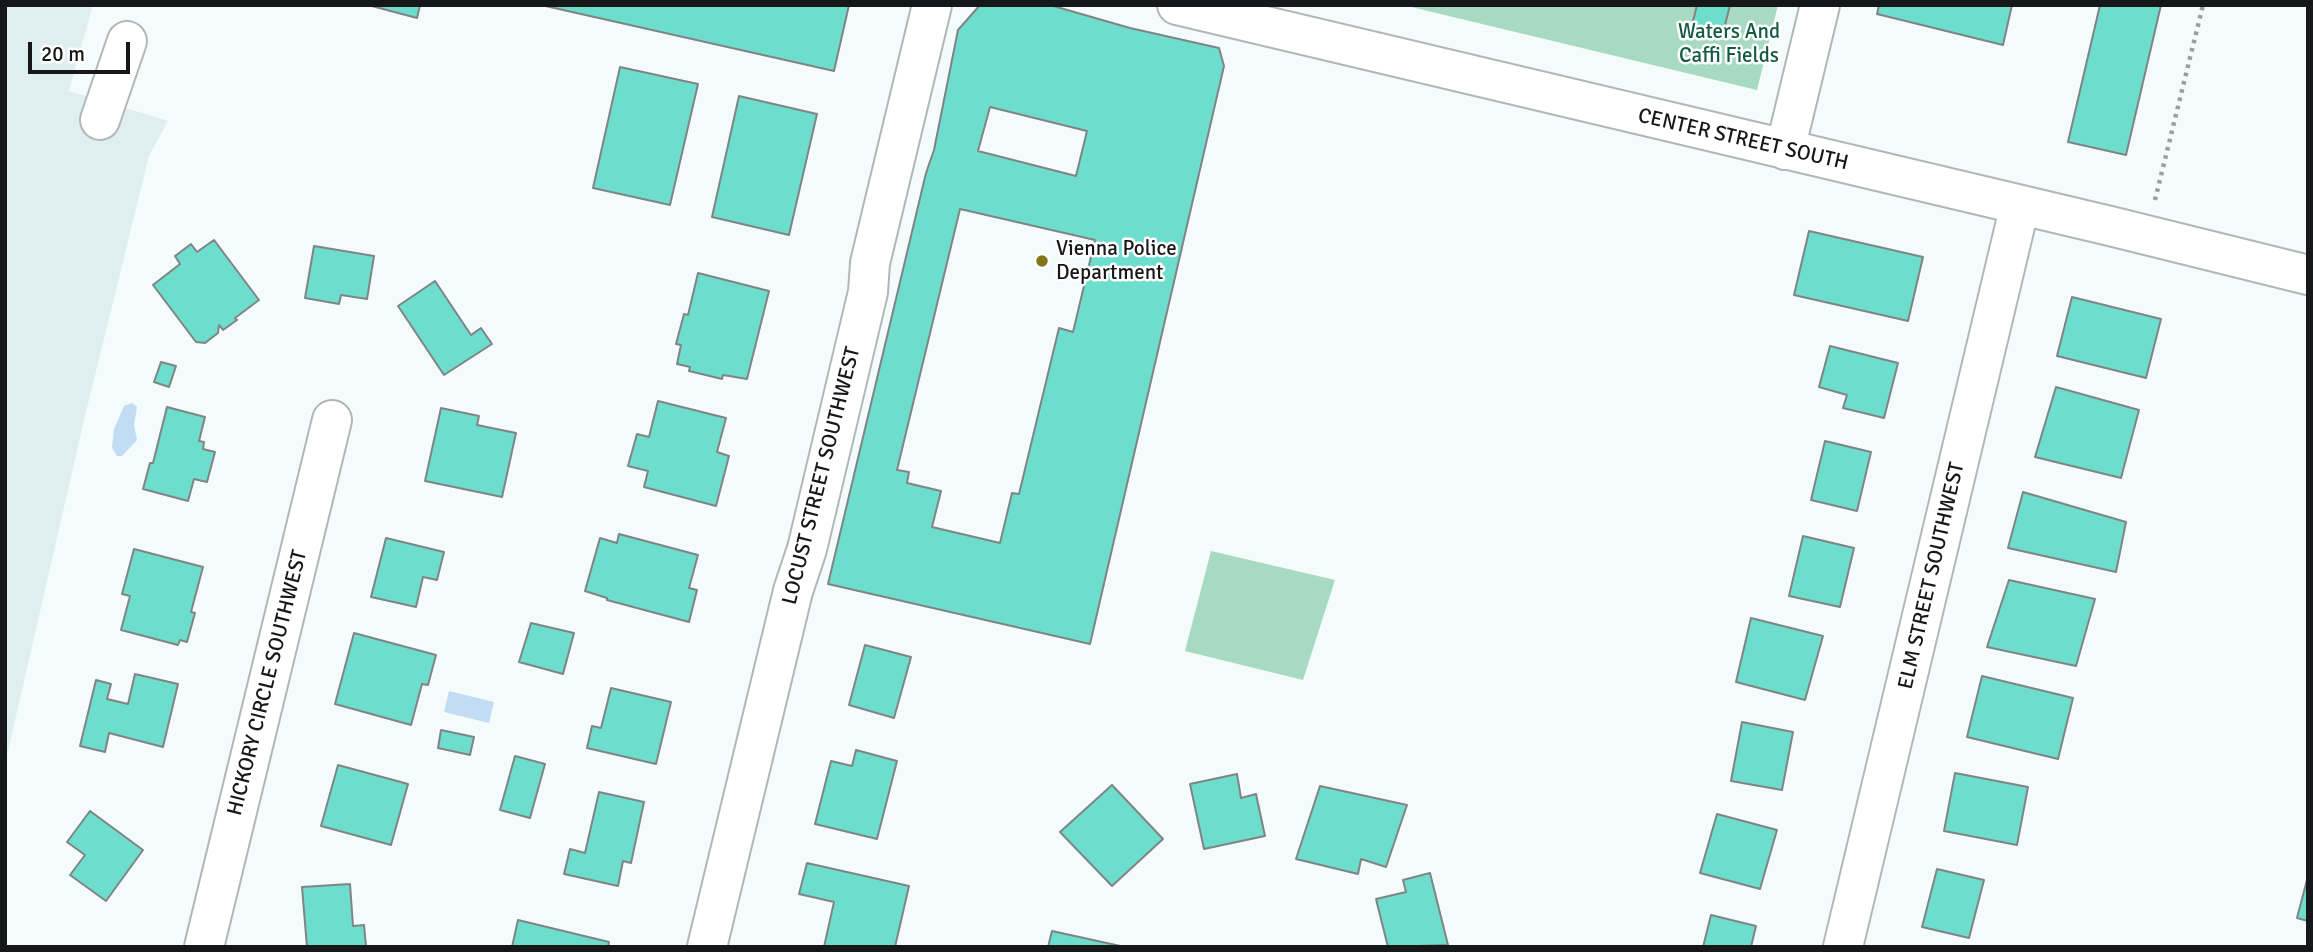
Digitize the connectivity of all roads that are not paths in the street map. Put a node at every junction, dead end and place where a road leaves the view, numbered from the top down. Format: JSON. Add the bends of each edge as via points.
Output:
{"nodes":[{"id":1,"x":932,"y":5,"type":"edge"},
{"id":2,"x":1177,"y":5,"type":"edge"},
{"id":3,"x":1820,"y":5,"type":"edge"},
{"id":4,"x":127,"y":41,"type":"dead end"},
{"id":5,"x":100,"y":120,"type":"dead end"},
{"id":6,"x":1785,"y":150,"type":"junction"},
{"id":7,"x":2020,"y":205,"type":"junction"},
{"id":8,"x":2308,"y":275,"type":"edge"},
{"id":9,"x":332,"y":420,"type":"dead end"},
{"id":10,"x":204,"y":947,"type":"edge"},
{"id":11,"x":707,"y":947,"type":"edge"},
{"id":12,"x":1843,"y":947,"type":"edge"}],
"edges":[{"from":1,"to":11,"type":"street","name":"LOCUST STREET SOUTHWEST","via":[[807,549]]},
{"from":2,"to":6,"type":"street","name":"CENTER STREET SOUTH"},
{"from":3,"to":6,"type":"street"},
{"from":4,"to":5,"type":"street"},
{"from":6,"to":7,"type":"street","name":"CENTER STREET SOUTH"},
{"from":7,"to":8,"type":"street","name":"CENTER STREET SOUTH"},
{"from":7,"to":12,"type":"street","name":"ELM STREET SOUTHWEST"},
{"from":9,"to":10,"type":"street","name":"HICKORY CIRCLE SOUTHWEST"}]}
